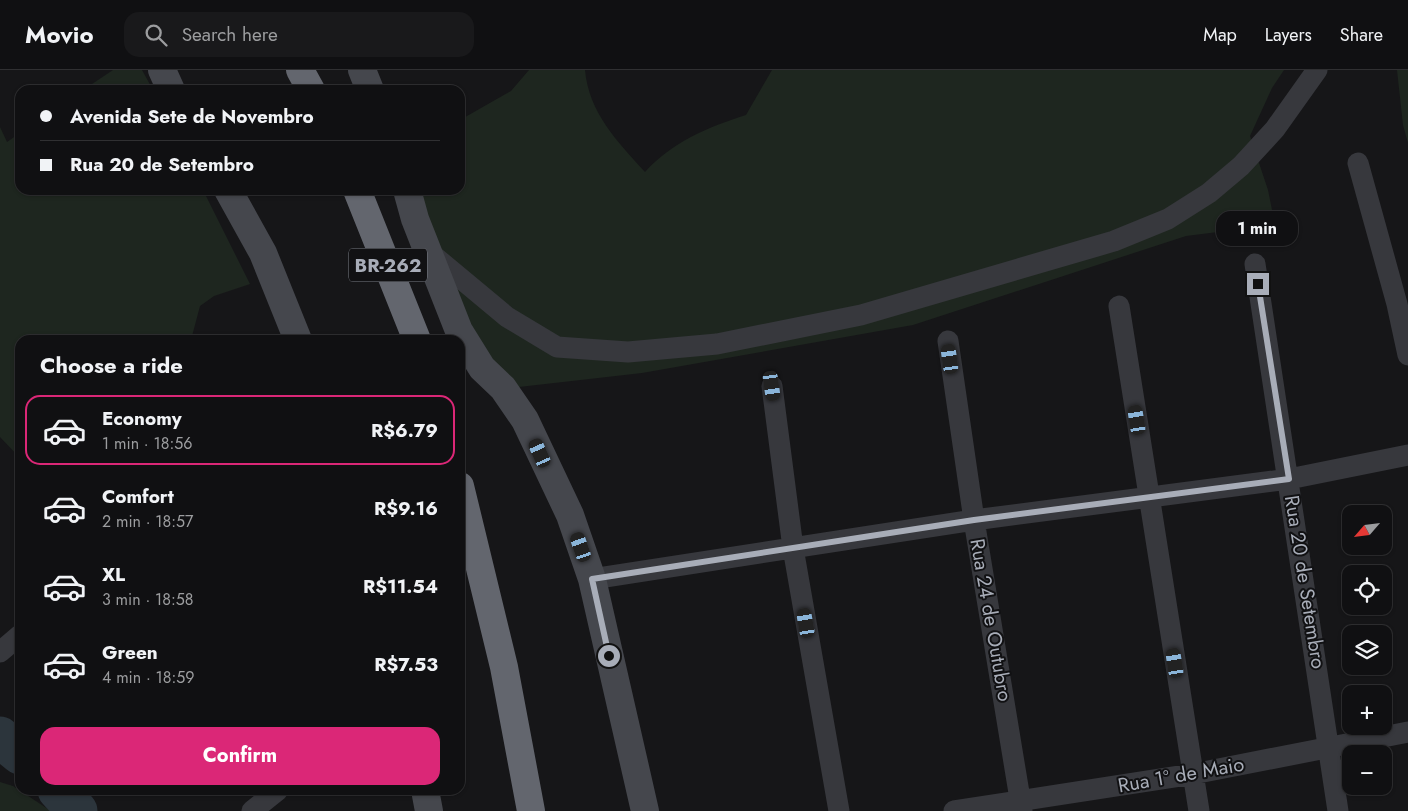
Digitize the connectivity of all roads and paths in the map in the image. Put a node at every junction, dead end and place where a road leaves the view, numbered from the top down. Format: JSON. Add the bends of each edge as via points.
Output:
{"nodes":[{"id":1,"x":162,"y":70,"type":"edge"},
{"id":2,"x":362,"y":70,"type":"edge"},
{"id":3,"x":1318,"y":70,"type":"edge"},
{"id":4,"x":169,"y":85,"type":"edge"},
{"id":5,"x":368,"y":85,"type":"edge"},
{"id":6,"x":1358,"y":163,"type":"dead end"},
{"id":7,"x":231,"y":195,"type":"edge"},
{"id":8,"x":359,"y":195,"type":"edge"},
{"id":9,"x":408,"y":195,"type":"edge"},
{"id":10,"x":429,"y":252,"type":"junction"},
{"id":11,"x":1255,"y":264,"type":"dead end"},
{"id":12,"x":1119,"y":306,"type":"dead end"},
{"id":13,"x":296,"y":335,"type":"edge"},
{"id":14,"x":415,"y":335,"type":"edge"},
{"id":15,"x":462,"y":335,"type":"edge"},
{"id":16,"x":465,"y":339,"type":"edge"},
{"id":17,"x":948,"y":341,"type":"dead end"},
{"id":18,"x":1408,"y":355,"type":"edge"},
{"id":19,"x":772,"y":386,"type":"dead end"},
{"id":20,"x":1408,"y":455,"type":"edge"},
{"id":21,"x":1289,"y":479,"type":"junction"},
{"id":22,"x":1148,"y":496,"type":"junction"},
{"id":23,"x":465,"y":507,"type":"edge"},
{"id":24,"x":974,"y":520,"type":"junction"},
{"id":25,"x":793,"y":548,"type":"junction"},
{"id":26,"x":592,"y":579,"type":"junction"},
{"id":27,"x":15,"y":639,"type":"edge"},
{"id":28,"x":0,"y":652,"type":"edge"},
{"id":29,"x":1408,"y":732,"type":"edge"},
{"id":30,"x":1330,"y":748,"type":"junction"},
{"id":31,"x":1193,"y":774,"type":"junction"},
{"id":32,"x":272,"y":795,"type":"edge"},
{"id":33,"x":426,"y":795,"type":"edge"},
{"id":34,"x":1022,"y":806,"type":"edge"},
{"id":35,"x":252,"y":811,"type":"edge"},
{"id":36,"x":429,"y":811,"type":"edge"},
{"id":37,"x":531,"y":811,"type":"edge"},
{"id":38,"x":645,"y":811,"type":"edge"},
{"id":39,"x":839,"y":811,"type":"edge"},
{"id":40,"x":954,"y":811,"type":"edge"},
{"id":41,"x":1199,"y":811,"type":"edge"},
{"id":42,"x":1338,"y":811,"type":"edge"}],
"edges":[{"from":1,"to":4,"type":"street"},
{"from":2,"to":5,"type":"street"},
{"from":3,"to":10,"type":"street","via":[[1275,129],[1241,166],[1209,193],[1168,219],[1104,244],[861,315],[717,344],[628,352],[557,347],[507,316]]},
{"from":6,"to":18,"type":"street"},
{"from":7,"to":13,"type":"street","via":[[263,253]]},
{"from":8,"to":14,"type":"highway","number":"BR-262"},
{"from":9,"to":10,"type":"street"},
{"from":10,"to":15,"type":"street"},
{"from":11,"to":21,"type":"street","name":"Rua 20 de Setembro"},
{"from":12,"to":22,"type":"street"},
{"from":16,"to":26,"type":"street","via":[[482,368],[503,388],[525,420],[570,514]]},
{"from":17,"to":24,"type":"street","name":"Rua 24 de Outubro"},
{"from":19,"to":25,"type":"street"},
{"from":20,"to":21,"type":"street"},
{"from":21,"to":22,"type":"street"},
{"from":21,"to":30,"type":"street","name":"Rua 20 de Setembro"},
{"from":22,"to":24,"type":"street"},
{"from":22,"to":31,"type":"street"},
{"from":23,"to":37,"type":"highway","via":[[504,667]]},
{"from":24,"to":25,"type":"street"},
{"from":24,"to":34,"type":"street","name":"Rua 24 de Outubro"},
{"from":25,"to":26,"type":"street"},
{"from":25,"to":39,"type":"street"},
{"from":26,"to":38,"type":"street"},
{"from":27,"to":28,"type":"street"},
{"from":29,"to":30,"type":"street","name":"Rua 1º de Maio"},
{"from":30,"to":31,"type":"street","name":"Rua 1º de Maio"},
{"from":30,"to":42,"type":"street","name":"Rua 20 de Setembro"},
{"from":31,"to":34,"type":"street","name":"Rua 1º de Maio"},
{"from":31,"to":41,"type":"street"},
{"from":32,"to":35,"type":"street"},
{"from":33,"to":36,"type":"street"},
{"from":34,"to":40,"type":"street","name":"Rua 1º de Maio"}]}
